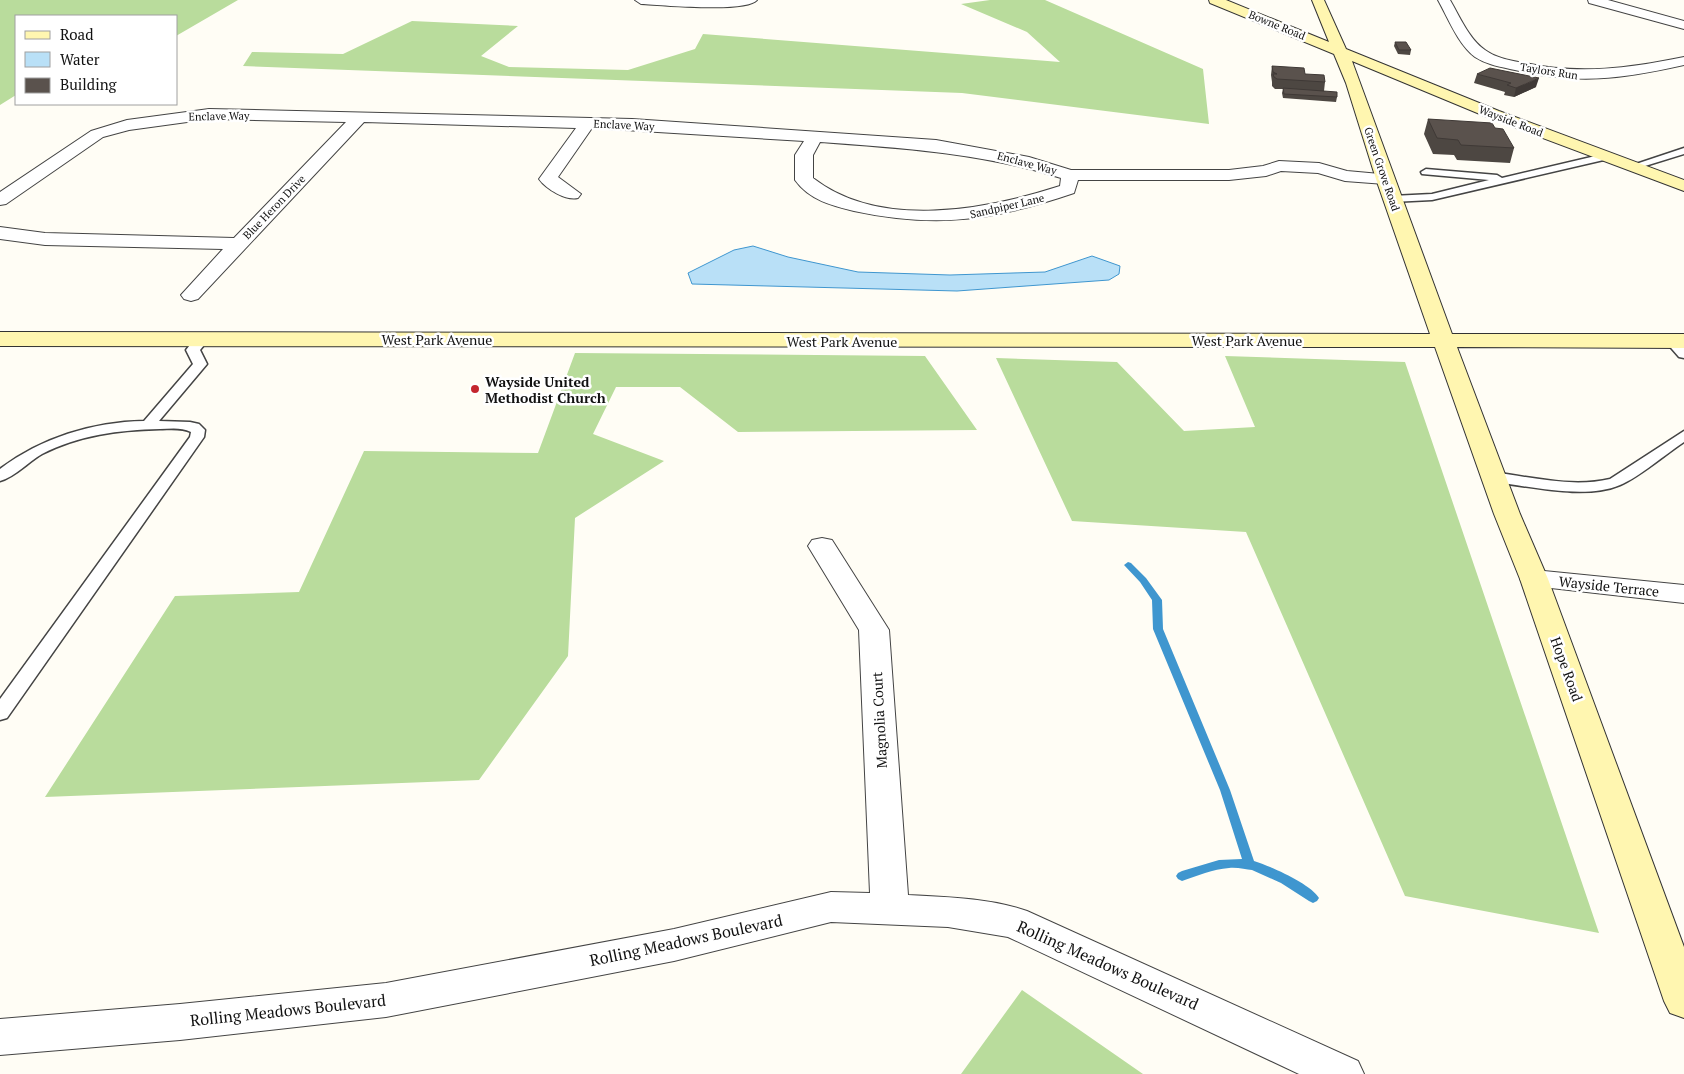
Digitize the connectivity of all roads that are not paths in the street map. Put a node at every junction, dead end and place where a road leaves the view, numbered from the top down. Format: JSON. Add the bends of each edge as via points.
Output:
{"nodes":[{"id":1,"x":641,"y":0,"type":"edge"},
{"id":2,"x":751,"y":0,"type":"edge"},
{"id":3,"x":1215,"y":0,"type":"edge"},
{"id":4,"x":1318,"y":0,"type":"edge"},
{"id":5,"x":1444,"y":0,"type":"edge"},
{"id":6,"x":1594,"y":0,"type":"edge"},
{"id":7,"x":1315,"y":21,"type":"junction"},
{"id":8,"x":1275,"y":24,"type":"junction"},
{"id":9,"x":1684,"y":25,"type":"edge"},
{"id":10,"x":1340,"y":51,"type":"junction"},
{"id":11,"x":1684,"y":61,"type":"edge"},
{"id":12,"x":1416,"y":83,"type":"junction"},
{"id":13,"x":1354,"y":84,"type":"junction"},
{"id":14,"x":358,"y":119,"type":"junction"},
{"id":15,"x":587,"y":123,"type":"junction"},
{"id":16,"x":814,"y":137,"type":"junction"},
{"id":17,"x":1684,"y":151,"type":"edge"},
{"id":18,"x":1604,"y":157,"type":"junction"},
{"id":19,"x":1632,"y":167,"type":"junction"},
{"id":20,"x":1426,"y":172,"type":"dead end"},
{"id":21,"x":1070,"y":175,"type":"junction"},
{"id":22,"x":1385,"y":179,"type":"junction"},
{"id":23,"x":1504,"y":180,"type":"junction"},
{"id":24,"x":1684,"y":186,"type":"edge"},
{"id":25,"x":572,"y":194,"type":"dead end"},
{"id":26,"x":1392,"y":199,"type":"junction"},
{"id":27,"x":0,"y":200,"type":"edge"},
{"id":28,"x":0,"y":233,"type":"edge"},
{"id":29,"x":238,"y":244,"type":"junction"},
{"id":30,"x":191,"y":295,"type":"dead end"},
{"id":31,"x":0,"y":339,"type":"edge"},
{"id":32,"x":202,"y":339,"type":"junction"},
{"id":33,"x":1443,"y":340,"type":"junction"},
{"id":34,"x":1680,"y":345,"type":"edge"},
{"id":35,"x":148,"y":425,"type":"junction"},
{"id":36,"x":1684,"y":436,"type":"edge"},
{"id":37,"x":0,"y":476,"type":"edge"},
{"id":38,"x":1493,"y":477,"type":"junction"},
{"id":39,"x":822,"y":546,"type":"dead end"},
{"id":40,"x":1534,"y":579,"type":"junction"},
{"id":41,"x":1684,"y":594,"type":"edge"},
{"id":42,"x":0,"y":713,"type":"edge"},
{"id":43,"x":890,"y":910,"type":"junction"},
{"id":44,"x":1684,"y":1001,"type":"edge"},
{"id":45,"x":0,"y":1037,"type":"edge"},
{"id":46,"x":1343,"y":1074,"type":"edge"}],
"edges":[{"from":1,"to":2,"type":"street","via":[[714,4]]},
{"from":3,"to":8,"type":"street","name":"Bowne Road"},
{"from":4,"to":7,"type":"street","name":"Green Grove Road"},
{"from":5,"to":11,"type":"street","name":"Taylors Run","via":[[1480,53],[1531,70],[1555,74],[1624,75]]},
{"from":6,"to":9,"type":"street"},
{"from":7,"to":8,"type":"street"},
{"from":7,"to":10,"type":"street","name":"Green Grove Road"},
{"from":8,"to":10,"type":"street","name":"Bowne Road"},
{"from":10,"to":12,"type":"street","name":"Wayside Road"},
{"from":10,"to":13,"type":"street","name":"Green Grove Road"},
{"from":12,"to":13,"type":"street"},
{"from":12,"to":18,"type":"street","name":"Wayside Road"},
{"from":13,"to":22,"type":"street","name":"Green Grove Road"},
{"from":14,"to":15,"type":"street","name":"Enclave Way"},
{"from":14,"to":27,"type":"street","name":"Enclave Way","via":[[209,114],[127,125],[97,134]]},
{"from":14,"to":29,"type":"street","name":"Blue Heron Drive"},
{"from":15,"to":16,"type":"street","name":"Enclave Way"},
{"from":15,"to":25,"type":"street","via":[[548,179]]},
{"from":16,"to":21,"type":"street","name":"Enclave Way","via":[[936,145],[1029,162]]},
{"from":16,"to":21,"type":"street","name":"Sandpiper Lane","via":[[804,155],[804,180],[830,199],[882,212],[931,217],[975,215],[1031,202],[1068,189]]},
{"from":17,"to":19,"type":"lane"},
{"from":18,"to":19,"type":"street","name":"Wayside Road"},
{"from":18,"to":23,"type":"lane"},
{"from":19,"to":24,"type":"street","name":"Wayside Road"},
{"from":20,"to":23,"type":"lane","via":[[1490,176]]},
{"from":21,"to":22,"type":"street","name":"Enclave Way","via":[[1266,171],[1282,176]]},
{"from":22,"to":26,"type":"street","name":"Green Grove Road"},
{"from":23,"to":26,"type":"lane","via":[[1432,197]]},
{"from":26,"to":33,"type":"street","name":"Green Grove Road"},
{"from":28,"to":29,"type":"street","via":[[45,239]]},
{"from":29,"to":30,"type":"street","name":"Blue Heron Drive"},
{"from":31,"to":32,"type":"street","name":"West Park Avenue"},
{"from":32,"to":33,"type":"street","name":"West Park Avenue"},
{"from":32,"to":35,"type":"lane","via":[[193,350],[200,364]]},
{"from":33,"to":34,"type":"street","name":"West Park Avenue"},
{"from":33,"to":38,"type":"street","name":"Hope Road"},
{"from":35,"to":37,"type":"lane","via":[[109,427],[53,444],[21,459]]},
{"from":35,"to":42,"type":"lane","via":[[187,425],[198,430],[197,437]]},
{"from":36,"to":38,"type":"lane","via":[[1608,485]]},
{"from":38,"to":40,"type":"street","name":"Hope Road"},
{"from":39,"to":43,"type":"street","name":"Magnolia Court","via":[[874,630]]},
{"from":40,"to":41,"type":"street","name":"Wayside Terrace"},
{"from":40,"to":44,"type":"street","name":"Hope Road"},
{"from":43,"to":45,"type":"street","name":"Rolling Meadows Boulevard","via":[[831,907],[674,945],[386,1000]]},
{"from":43,"to":46,"type":"street","name":"Rolling Meadows Boulevard","via":[[948,912],[1014,922]]}]}
